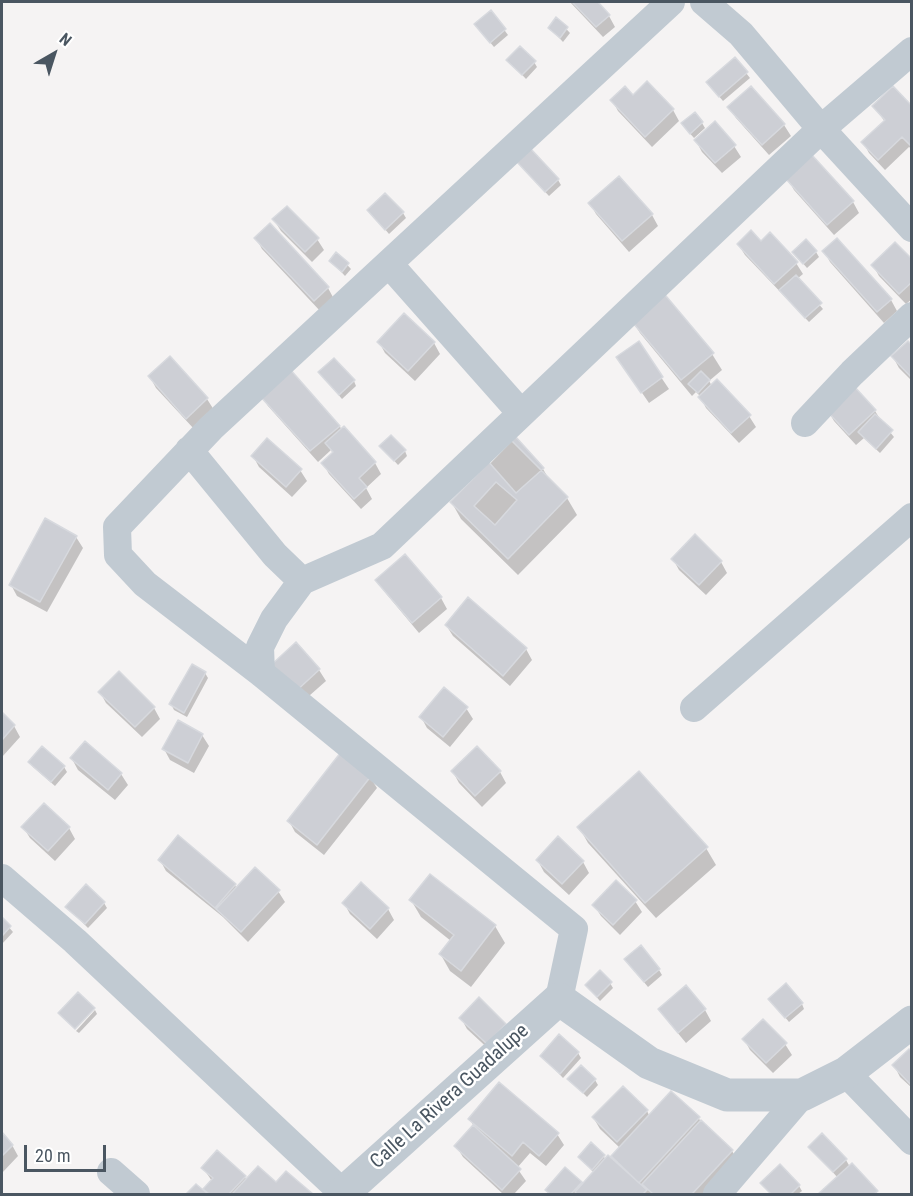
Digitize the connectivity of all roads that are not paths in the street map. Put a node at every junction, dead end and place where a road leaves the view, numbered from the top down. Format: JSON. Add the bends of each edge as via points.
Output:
{"nodes":[{"id":1,"x":671,"y":2,"type":"edge"},
{"id":2,"x":704,"y":2,"type":"edge"},
{"id":3,"x":741,"y":34,"type":"junction"},
{"id":4,"x":631,"y":38,"type":"junction"},
{"id":5,"x":912,"y":51,"type":"edge"},
{"id":6,"x":821,"y":129,"type":"junction"},
{"id":7,"x":912,"y":228,"type":"edge"},
{"id":8,"x":389,"y":264,"type":"junction"},
{"id":9,"x":912,"y":315,"type":"edge"},
{"id":10,"x":521,"y":413,"type":"junction"},
{"id":11,"x":805,"y":423,"type":"dead end"},
{"id":12,"x":189,"y":450,"type":"junction"},
{"id":13,"x":912,"y":517,"type":"edge"},
{"id":14,"x":302,"y":581,"type":"junction"},
{"id":15,"x":261,"y":673,"type":"junction"},
{"id":16,"x":694,"y":708,"type":"dead end"},
{"id":17,"x":2,"y":878,"type":"edge"},
{"id":18,"x":559,"y":999,"type":"junction"},
{"id":19,"x":912,"y":1022,"type":"edge"},
{"id":20,"x":846,"y":1073,"type":"junction"},
{"id":21,"x":802,"y":1095,"type":"junction"},
{"id":22,"x":912,"y":1141,"type":"edge"},
{"id":23,"x":111,"y":1172,"type":"dead end"},
{"id":24,"x":136,"y":1194,"type":"edge"},
{"id":25,"x":343,"y":1194,"type":"edge"},
{"id":26,"x":717,"y":1194,"type":"edge"}],
"edges":[{"from":1,"to":4,"type":"street"},
{"from":2,"to":3,"type":"street"},
{"from":3,"to":4,"type":"street","via":[[690,5]]},
{"from":3,"to":6,"type":"street"},
{"from":4,"to":8,"type":"street"},
{"from":5,"to":6,"type":"street"},
{"from":6,"to":7,"type":"street"},
{"from":6,"to":10,"type":"street"},
{"from":8,"to":10,"type":"street"},
{"from":8,"to":12,"type":"street"},
{"from":9,"to":11,"type":"street"},
{"from":10,"to":14,"type":"street","via":[[382,546]]},
{"from":12,"to":14,"type":"street","via":[[275,555]]},
{"from":12,"to":15,"type":"street","via":[[117,527],[118,555],[145,584]]},
{"from":13,"to":16,"type":"street"},
{"from":14,"to":15,"type":"street","via":[[274,619],[260,648]]},
{"from":15,"to":18,"type":"street","via":[[574,929]]},
{"from":17,"to":25,"type":"street","via":[[75,941]]},
{"from":18,"to":21,"type":"street","via":[[649,1063],[727,1095]]},
{"from":18,"to":25,"type":"street","name":"Calle La Rivera Guadalupe"},
{"from":19,"to":20,"type":"street"},
{"from":20,"to":21,"type":"street"},
{"from":20,"to":22,"type":"street"},
{"from":21,"to":26,"type":"street"},
{"from":23,"to":24,"type":"street"}]}
